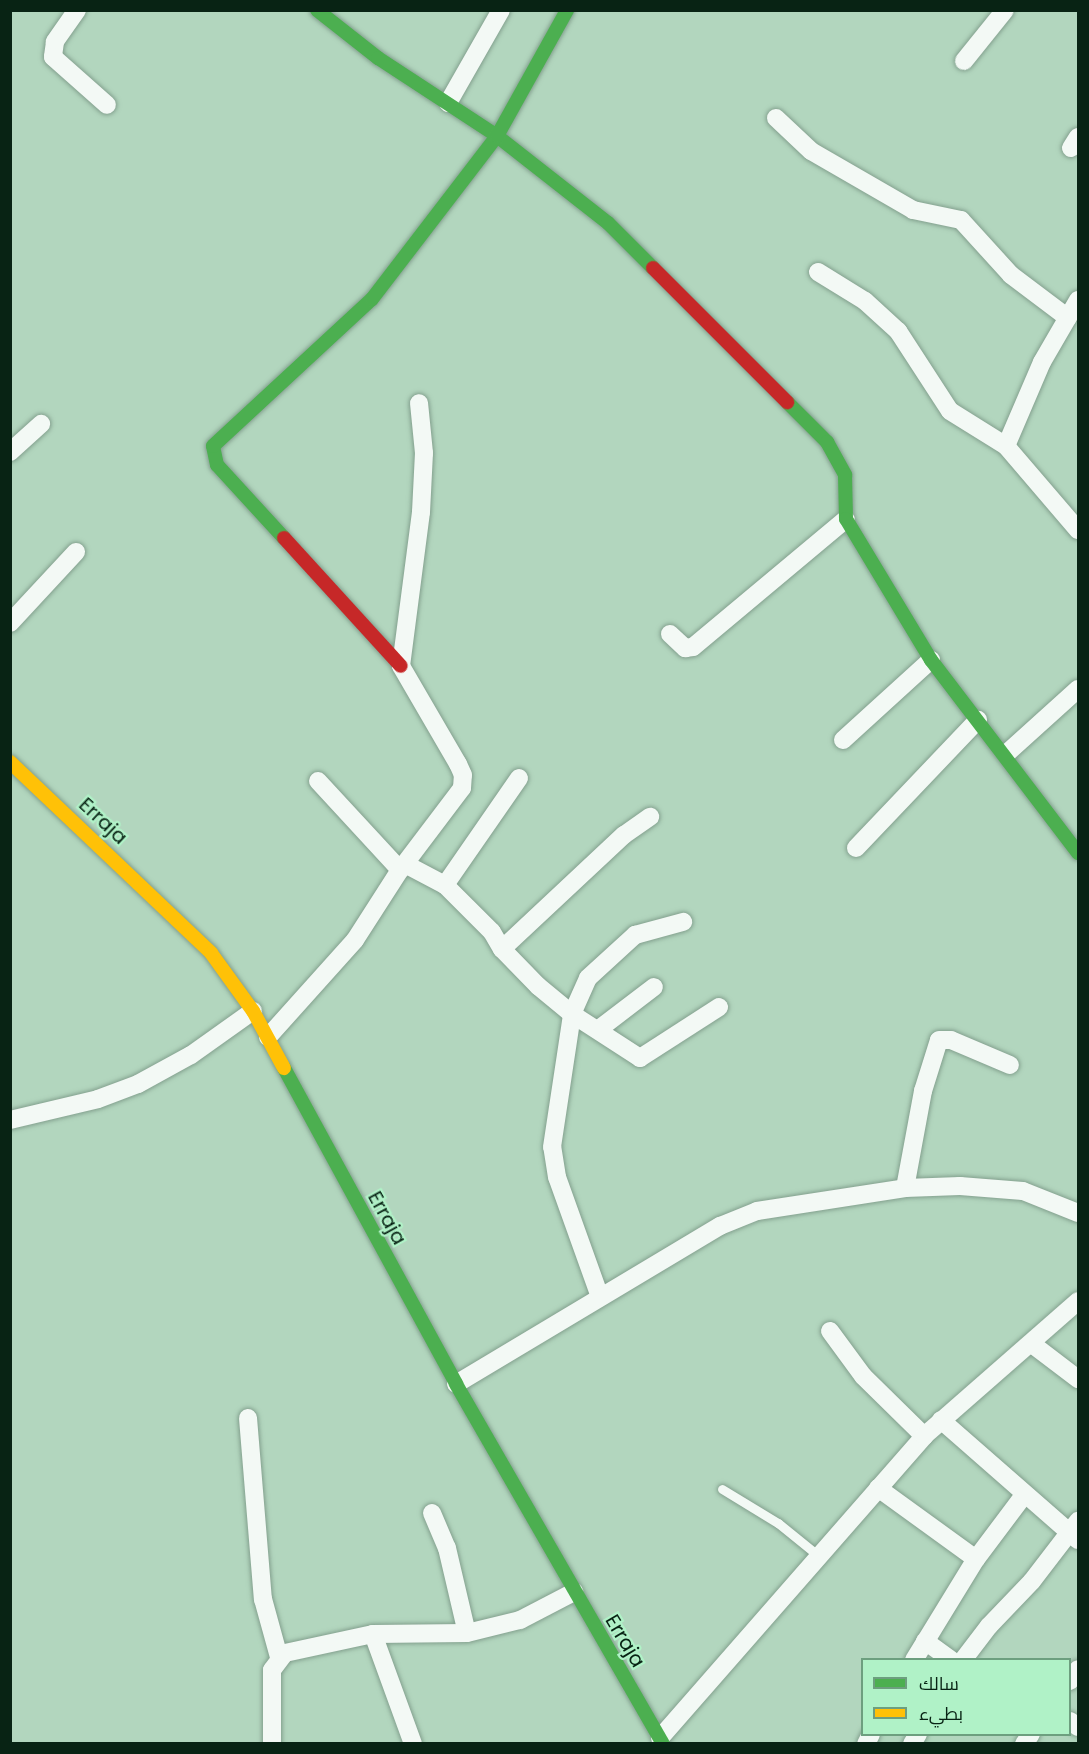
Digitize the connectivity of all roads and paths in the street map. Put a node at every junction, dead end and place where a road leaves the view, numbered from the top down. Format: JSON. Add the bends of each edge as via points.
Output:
{"nodes":[{"id":1,"x":77,"y":10,"type":"edge"},
{"id":2,"x":317,"y":10,"type":"edge"},
{"id":3,"x":501,"y":10,"type":"edge"},
{"id":4,"x":567,"y":10,"type":"edge"},
{"id":5,"x":1005,"y":10,"type":"edge"},
{"id":6,"x":964,"y":61,"type":"dead end"},
{"id":7,"x":448,"y":103,"type":"junction"},
{"id":8,"x":107,"y":105,"type":"dead end"},
{"id":9,"x":776,"y":118,"type":"dead end"},
{"id":10,"x":497,"y":136,"type":"junction"},
{"id":11,"x":818,"y":272,"type":"dead end"},
{"id":12,"x":1078,"y":300,"type":"edge"},
{"id":13,"x":1068,"y":318,"type":"junction"},
{"id":14,"x":418,"y":403,"type":"dead end"},
{"id":15,"x":41,"y":424,"type":"dead end"},
{"id":16,"x":1006,"y":447,"type":"junction"},
{"id":17,"x":10,"y":452,"type":"edge"},
{"id":18,"x":846,"y":519,"type":"junction"},
{"id":19,"x":1078,"y":530,"type":"edge"},
{"id":20,"x":76,"y":552,"type":"dead end"},
{"id":21,"x":10,"y":623,"type":"edge"},
{"id":22,"x":670,"y":634,"type":"dead end"},
{"id":23,"x":931,"y":660,"type":"junction"},
{"id":24,"x":401,"y":666,"type":"junction"},
{"id":25,"x":1078,"y":689,"type":"edge"},
{"id":26,"x":978,"y":720,"type":"junction"},
{"id":27,"x":843,"y":740,"type":"dead end"},
{"id":28,"x":1006,"y":754,"type":"junction"},
{"id":29,"x":10,"y":762,"type":"edge"},
{"id":30,"x":519,"y":778,"type":"dead end"},
{"id":31,"x":318,"y":781,"type":"dead end"},
{"id":32,"x":650,"y":817,"type":"dead end"},
{"id":33,"x":856,"y":848,"type":"dead end"},
{"id":34,"x":1078,"y":853,"type":"edge"},
{"id":35,"x":403,"y":867,"type":"junction"},
{"id":36,"x":445,"y":885,"type":"junction"},
{"id":37,"x":682,"y":922,"type":"dead end"},
{"id":38,"x":502,"y":949,"type":"junction"},
{"id":39,"x":654,"y":987,"type":"dead end"},
{"id":40,"x":719,"y":1007,"type":"dead end"},
{"id":41,"x":253,"y":1011,"type":"junction"},
{"id":42,"x":572,"y":1014,"type":"junction"},
{"id":43,"x":599,"y":1029,"type":"junction"},
{"id":44,"x":268,"y":1037,"type":"junction"},
{"id":45,"x":1010,"y":1065,"type":"dead end"},
{"id":46,"x":10,"y":1120,"type":"edge"},
{"id":47,"x":905,"y":1188,"type":"junction"},
{"id":48,"x":1078,"y":1213,"type":"edge"},
{"id":49,"x":600,"y":1297,"type":"junction"},
{"id":50,"x":1078,"y":1301,"type":"edge"},
{"id":51,"x":831,"y":1331,"type":"dead end"},
{"id":52,"x":1032,"y":1344,"type":"junction"},
{"id":53,"x":1078,"y":1379,"type":"edge"},
{"id":54,"x":456,"y":1384,"type":"junction"},
{"id":55,"x":248,"y":1418,"type":"dead end"},
{"id":56,"x":941,"y":1420,"type":"junction"},
{"id":57,"x":924,"y":1436,"type":"junction"},
{"id":58,"x":878,"y":1488,"type":"junction"},
{"id":59,"x":722,"y":1489,"type":"dead end"},
{"id":60,"x":1024,"y":1495,"type":"junction"},
{"id":61,"x":432,"y":1513,"type":"dead end"},
{"id":62,"x":1075,"y":1531,"type":"edge"},
{"id":63,"x":820,"y":1557,"type":"junction"},
{"id":64,"x":976,"y":1559,"type":"junction"},
{"id":65,"x":574,"y":1592,"type":"junction"},
{"id":66,"x":373,"y":1634,"type":"junction"},
{"id":67,"x":467,"y":1634,"type":"junction"},
{"id":68,"x":924,"y":1641,"type":"junction"},
{"id":69,"x":279,"y":1657,"type":"junction"},
{"id":70,"x":915,"y":1658,"type":"edge"},
{"id":71,"x":950,"y":1658,"type":"edge"},
{"id":72,"x":964,"y":1658,"type":"edge"},
{"id":73,"x":661,"y":1740,"type":"edge"},
{"id":74,"x":272,"y":1743,"type":"edge"},
{"id":75,"x":412,"y":1743,"type":"edge"}],
"edges":[{"from":1,"to":8,"type":"street","via":[[55,42],[53,57]]},
{"from":2,"to":7,"type":"street","via":[[378,58]]},
{"from":3,"to":7,"type":"street"},
{"from":4,"to":10,"type":"street"},
{"from":5,"to":6,"type":"street"},
{"from":7,"to":10,"type":"street"},
{"from":9,"to":13,"type":"street","via":[[810,151],[914,210],[961,220],[1011,275]]},
{"from":10,"to":18,"type":"street","via":[[608,223],[827,442],[845,476]]},
{"from":10,"to":24,"type":"street","via":[[372,299],[213,446],[217,465]]},
{"from":11,"to":16,"type":"street","via":[[865,301],[898,331],[950,411]]},
{"from":12,"to":13,"type":"street"},
{"from":13,"to":16,"type":"street","via":[[1042,362]]},
{"from":14,"to":24,"type":"street","via":[[424,453],[421,512]]},
{"from":15,"to":17,"type":"street"},
{"from":16,"to":19,"type":"street"},
{"from":18,"to":22,"type":"street","via":[[693,647],[685,648]]},
{"from":18,"to":23,"type":"street"},
{"from":20,"to":21,"type":"street"},
{"from":23,"to":26,"type":"street"},
{"from":23,"to":27,"type":"street"},
{"from":24,"to":35,"type":"street","via":[[463,775],[458,794]]},
{"from":25,"to":28,"type":"street"},
{"from":26,"to":28,"type":"street"},
{"from":26,"to":33,"type":"street"},
{"from":28,"to":34,"type":"street"},
{"from":29,"to":41,"type":"street","name":"Erraja","via":[[211,953]]},
{"from":30,"to":36,"type":"street"},
{"from":31,"to":35,"type":"street"},
{"from":32,"to":38,"type":"street","via":[[624,835]]},
{"from":35,"to":36,"type":"street"},
{"from":35,"to":44,"type":"street","via":[[355,940]]},
{"from":36,"to":38,"type":"street","via":[[492,932]]},
{"from":37,"to":42,"type":"street","via":[[635,935],[588,978]]},
{"from":38,"to":42,"type":"street"},
{"from":39,"to":43,"type":"street"},
{"from":40,"to":43,"type":"street","via":[[647,1057],[629,1054]]},
{"from":41,"to":44,"type":"street","name":"Erraja"},
{"from":41,"to":46,"type":"street","via":[[191,1055],[138,1084],[98,1099]]},
{"from":42,"to":43,"type":"street"},
{"from":42,"to":49,"type":"street","via":[[552,1147],[557,1177]]},
{"from":44,"to":54,"type":"street","name":"Erraja"},
{"from":45,"to":47,"type":"street","via":[[951,1040],[939,1040],[923,1091]]},
{"from":47,"to":48,"type":"street","via":[[986,1187],[1023,1191]]},
{"from":47,"to":49,"type":"street","via":[[757,1211],[720,1226]]},
{"from":49,"to":54,"type":"street"},
{"from":50,"to":52,"type":"street"},
{"from":51,"to":57,"type":"street","via":[[863,1376]]},
{"from":52,"to":53,"type":"street"},
{"from":52,"to":56,"type":"street"},
{"from":54,"to":65,"type":"street","name":"Erraja"},
{"from":55,"to":69,"type":"street","via":[[264,1599]]},
{"from":56,"to":57,"type":"street"},
{"from":56,"to":60,"type":"street"},
{"from":57,"to":58,"type":"street"},
{"from":58,"to":63,"type":"street"},
{"from":58,"to":64,"type":"street"},
{"from":59,"to":63,"type":"lane","via":[[778,1523]]},
{"from":60,"to":62,"type":"street"},
{"from":60,"to":64,"type":"street"},
{"from":61,"to":67,"type":"street","via":[[447,1548]]},
{"from":62,"to":72,"type":"street"},
{"from":63,"to":73,"type":"street"},
{"from":64,"to":68,"type":"street"},
{"from":65,"to":67,"type":"street","via":[[520,1620]]},
{"from":65,"to":73,"type":"street","name":"Erraja"},
{"from":66,"to":67,"type":"street"},
{"from":66,"to":69,"type":"street","via":[[291,1650]]},
{"from":66,"to":75,"type":"street"},
{"from":68,"to":70,"type":"street"},
{"from":68,"to":71,"type":"street"},
{"from":69,"to":74,"type":"street","via":[[272,1670]]}]}
